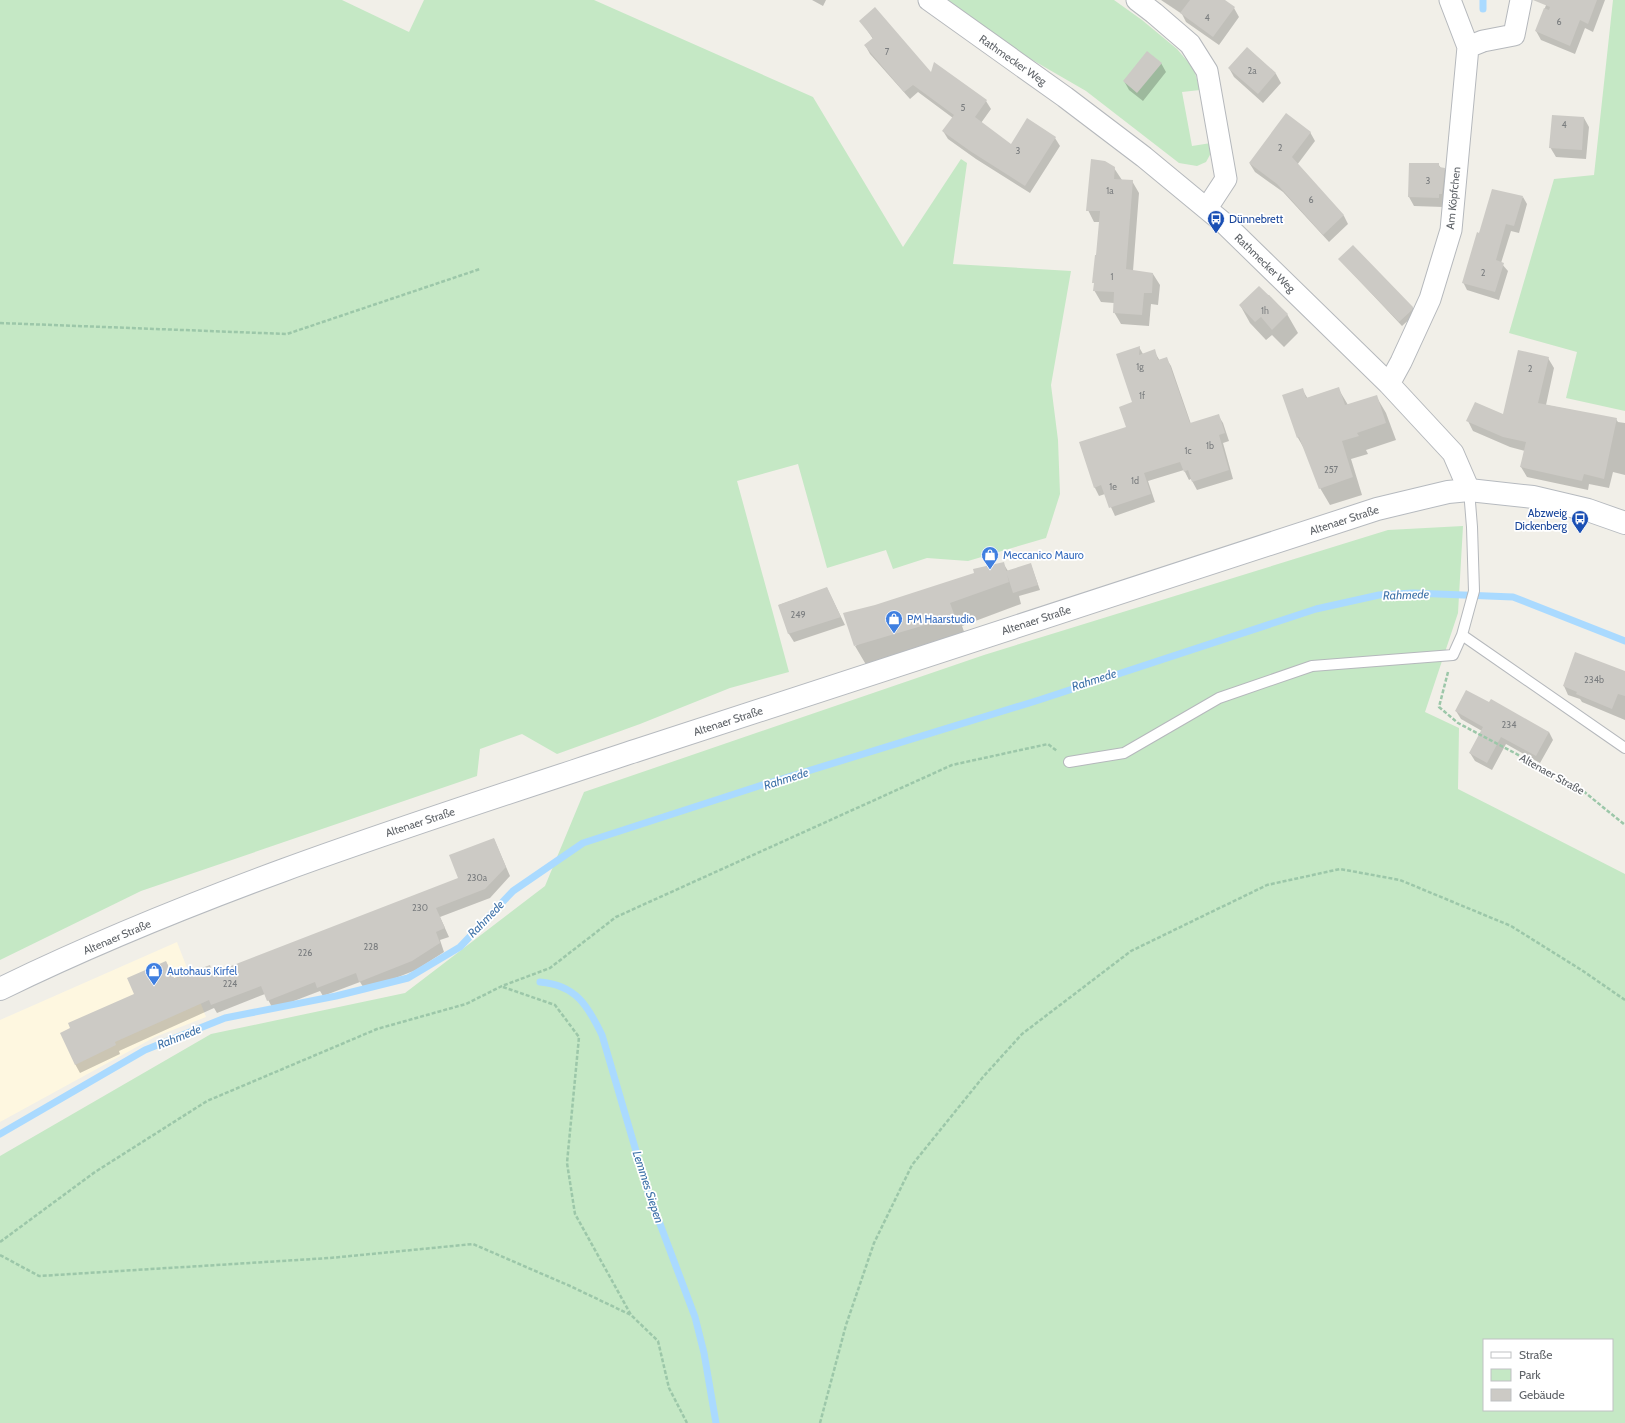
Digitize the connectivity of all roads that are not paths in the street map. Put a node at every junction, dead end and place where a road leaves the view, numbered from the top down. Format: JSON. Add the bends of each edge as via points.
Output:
{"nodes":[{"id":1,"x":929,"y":0,"type":"edge"},
{"id":2,"x":1137,"y":0,"type":"edge"},
{"id":3,"x":1450,"y":0,"type":"edge"},
{"id":4,"x":1521,"y":0,"type":"edge"},
{"id":5,"x":1468,"y":47,"type":"junction"},
{"id":6,"x":1207,"y":208,"type":"junction"},
{"id":7,"x":1389,"y":384,"type":"junction"},
{"id":8,"x":1469,"y":490,"type":"junction"},
{"id":9,"x":1625,"y":523,"type":"edge"},
{"id":10,"x":1462,"y":635,"type":"junction"},
{"id":11,"x":1625,"y":748,"type":"edge"},
{"id":12,"x":1070,"y":762,"type":"road end"},
{"id":13,"x":0,"y":989,"type":"edge"}],
"edges":[{"from":1,"to":6,"type":"street","name":"Rathmecker Weg","via":[[1066,97]]},
{"from":2,"to":6,"type":"street","via":[[1190,44],[1207,71],[1226,179]]},
{"from":3,"to":5,"type":"street","name":"Am Köpfchen"},
{"from":4,"to":5,"type":"street","via":[[1514,35],[1483,41]]},
{"from":5,"to":7,"type":"street","name":"Am Köpfchen","via":[[1451,230],[1430,299]]},
{"from":6,"to":7,"type":"street","name":"Rathmecker Weg"},
{"from":7,"to":8,"type":"street","name":"Rathmecker Weg","via":[[1453,453]]},
{"from":8,"to":9,"type":"main road","name":"Altenaer Straße","via":[[1532,497],[1588,510]]},
{"from":8,"to":10,"type":"lane","via":[[1474,591]]},
{"from":8,"to":13,"type":"main road","name":"Altenaer Straße","via":[[1448,492],[1377,509],[376,836],[207,899]]},
{"from":10,"to":11,"type":"lane"},
{"from":10,"to":12,"type":"lane","via":[[1453,655],[1312,666],[1219,698],[1124,753]]}]}
